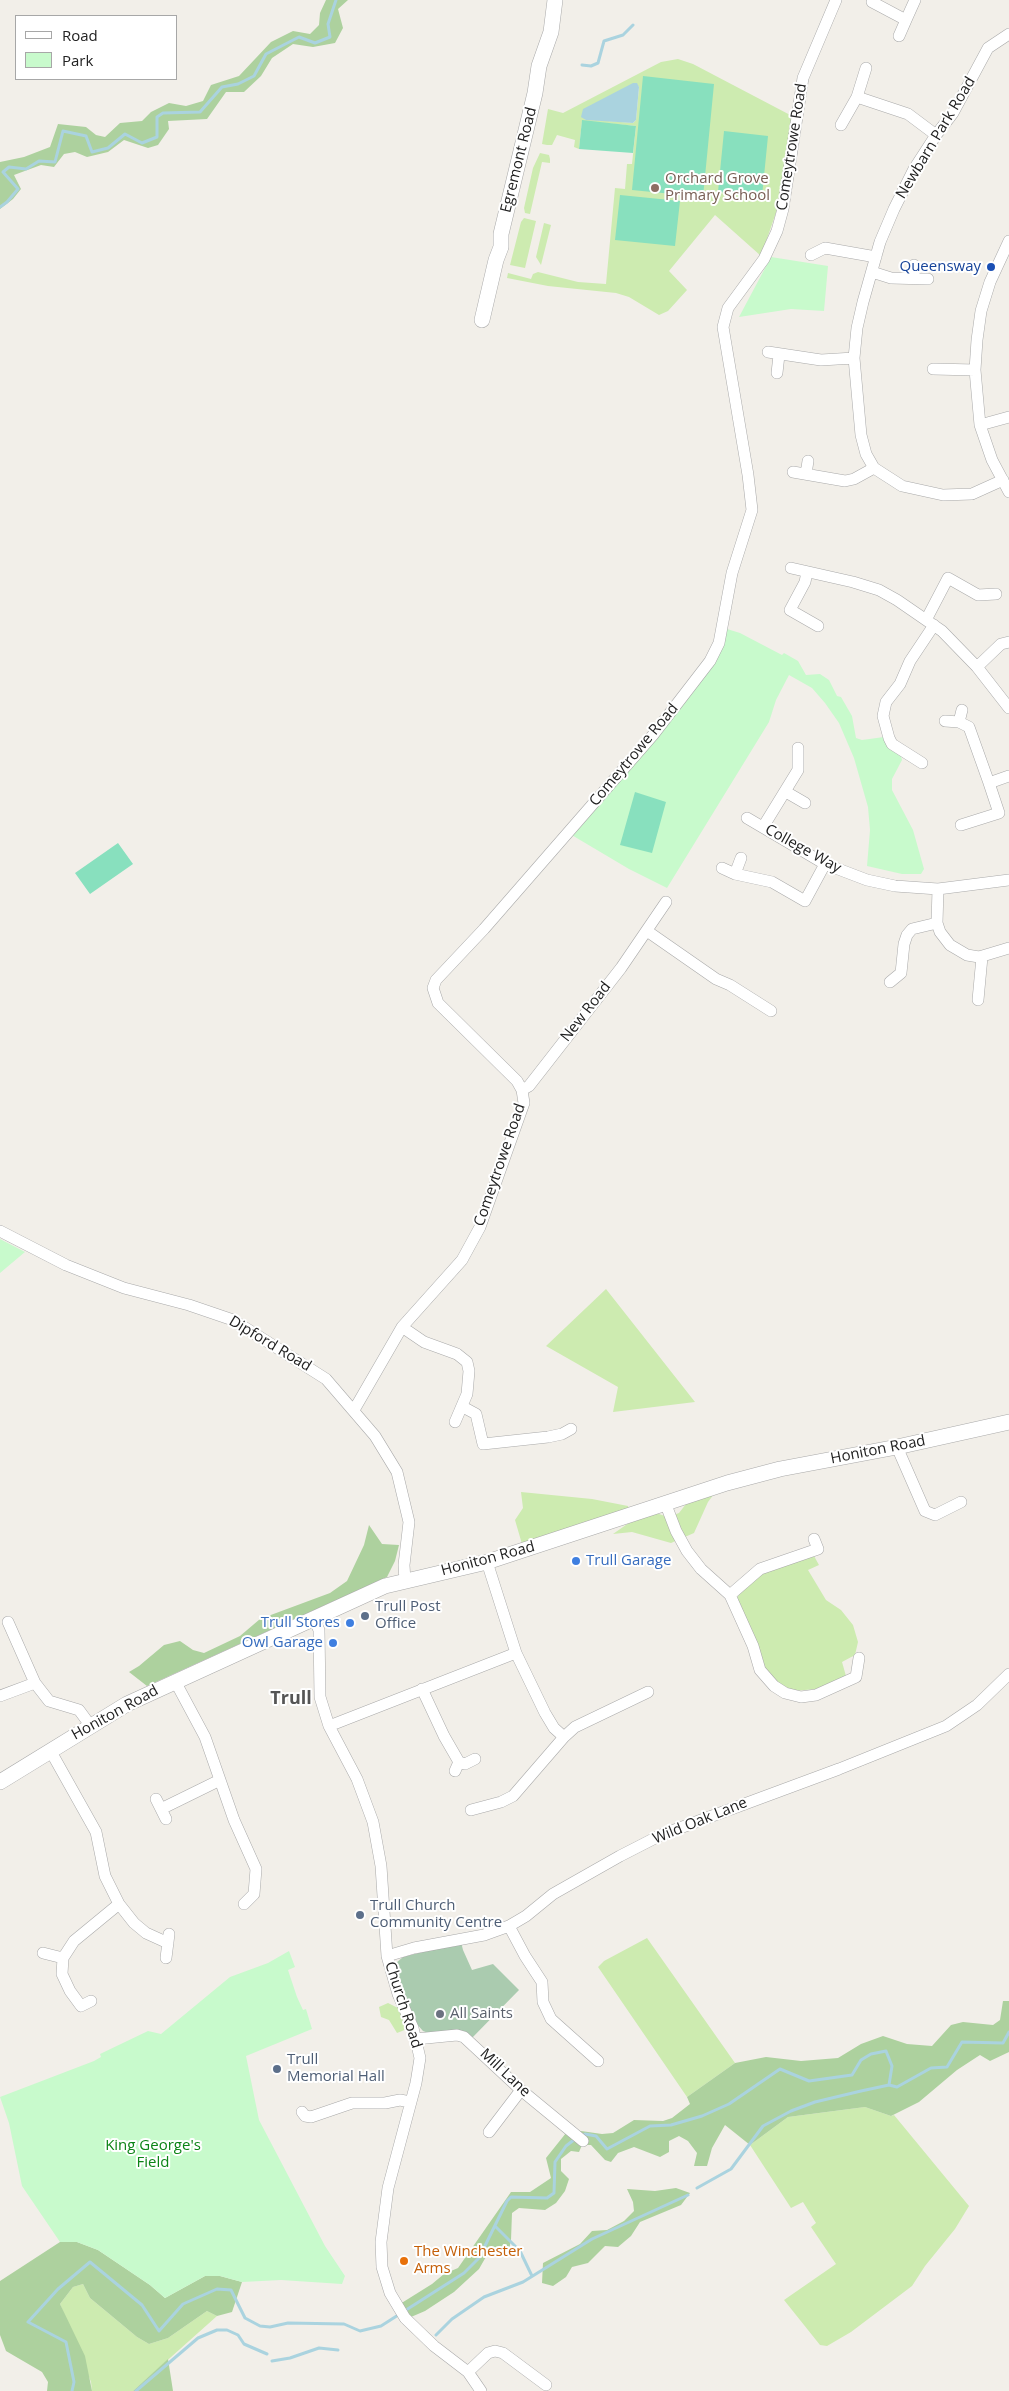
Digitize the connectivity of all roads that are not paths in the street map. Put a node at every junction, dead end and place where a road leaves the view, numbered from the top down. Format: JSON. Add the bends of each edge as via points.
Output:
{"nodes":[{"id":1,"x":556,"y":0,"type":"edge"},
{"id":2,"x":836,"y":0,"type":"edge"},
{"id":3,"x":915,"y":0,"type":"edge"},
{"id":4,"x":880,"y":3,"type":"edge"},
{"id":5,"x":906,"y":20,"type":"junction"},
{"id":6,"x":1009,"y":34,"type":"edge"},
{"id":7,"x":899,"y":36,"type":"dead end"},
{"id":8,"x":866,"y":68,"type":"dead end"},
{"id":9,"x":857,"y":96,"type":"junction"},
{"id":10,"x":841,"y":125,"type":"dead end"},
{"id":11,"x":936,"y":135,"type":"junction"},
{"id":12,"x":1009,"y":241,"type":"edge"},
{"id":13,"x":811,"y":255,"type":"dead end"},
{"id":14,"x":876,"y":256,"type":"junction"},
{"id":15,"x":914,"y":265,"type":"dead end"},
{"id":16,"x":872,"y":272,"type":"junction"},
{"id":17,"x":914,"y":278,"type":"junction"},
{"id":18,"x":928,"y":279,"type":"dead end"},
{"id":19,"x":482,"y":320,"type":"dead end"},
{"id":20,"x":768,"y":352,"type":"dead end"},
{"id":21,"x":779,"y":355,"type":"junction"},
{"id":22,"x":854,"y":358,"type":"junction"},
{"id":23,"x":933,"y":369,"type":"dead end"},
{"id":24,"x":975,"y":370,"type":"junction"},
{"id":25,"x":777,"y":374,"type":"dead end"},
{"id":26,"x":1009,"y":417,"type":"edge"},
{"id":27,"x":980,"y":425,"type":"junction"},
{"id":28,"x":808,"y":461,"type":"dead end"},
{"id":29,"x":874,"y":468,"type":"junction"},
{"id":30,"x":793,"y":472,"type":"dead end"},
{"id":31,"x":806,"y":474,"type":"junction"},
{"id":32,"x":1003,"y":480,"type":"junction"},
{"id":33,"x":1009,"y":492,"type":"edge"},
{"id":34,"x":791,"y":568,"type":"dead end"},
{"id":35,"x":807,"y":572,"type":"junction"},
{"id":36,"x":996,"y":594,"type":"dead end"},
{"id":37,"x":930,"y":622,"type":"junction"},
{"id":38,"x":818,"y":626,"type":"dead end"},
{"id":39,"x":1009,"y":642,"type":"edge"},
{"id":40,"x":977,"y":667,"type":"junction"},
{"id":41,"x":1009,"y":708,"type":"edge"},
{"id":42,"x":962,"y":710,"type":"dead end"},
{"id":43,"x":945,"y":721,"type":"dead end"},
{"id":44,"x":959,"y":722,"type":"junction"},
{"id":45,"x":798,"y":748,"type":"dead end"},
{"id":46,"x":922,"y":763,"type":"dead end"},
{"id":47,"x":1009,"y":776,"type":"edge"},
{"id":48,"x":989,"y":783,"type":"junction"},
{"id":49,"x":786,"y":792,"type":"junction"},
{"id":50,"x":805,"y":803,"type":"dead end"},
{"id":51,"x":747,"y":818,"type":"dead end"},
{"id":52,"x":961,"y":825,"type":"dead end"},
{"id":53,"x":763,"y":827,"type":"junction"},
{"id":54,"x":741,"y":858,"type":"dead end"},
{"id":55,"x":825,"y":864,"type":"junction"},
{"id":56,"x":722,"y":868,"type":"dead end"},
{"id":57,"x":735,"y":874,"type":"junction"},
{"id":58,"x":1009,"y":880,"type":"edge"},
{"id":59,"x":938,"y":888,"type":"junction"},
{"id":60,"x":666,"y":902,"type":"dead end"},
{"id":61,"x":937,"y":923,"type":"junction"},
{"id":62,"x":647,"y":931,"type":"junction"},
{"id":63,"x":1009,"y":948,"type":"edge"},
{"id":64,"x":982,"y":956,"type":"junction"},
{"id":65,"x":890,"y":982,"type":"dead end"},
{"id":66,"x":978,"y":1000,"type":"dead end"},
{"id":67,"x":771,"y":1011,"type":"dead end"},
{"id":68,"x":522,"y":1090,"type":"junction"},
{"id":69,"x":0,"y":1231,"type":"edge"},
{"id":70,"x":402,"y":1327,"type":"junction"},
{"id":71,"x":463,"y":1407,"type":"junction"},
{"id":72,"x":354,"y":1410,"type":"junction"},
{"id":73,"x":455,"y":1422,"type":"dead end"},
{"id":74,"x":1009,"y":1422,"type":"edge"},
{"id":75,"x":571,"y":1429,"type":"dead end"},
{"id":76,"x":897,"y":1447,"type":"junction"},
{"id":77,"x":961,"y":1502,"type":"dead end"},
{"id":78,"x":666,"y":1505,"type":"junction"},
{"id":79,"x":818,"y":1549,"type":"dead end"},
{"id":80,"x":487,"y":1562,"type":"junction"},
{"id":81,"x":405,"y":1581,"type":"junction"},
{"id":82,"x":730,"y":1595,"type":"junction"},
{"id":83,"x":314,"y":1620,"type":"junction"},
{"id":84,"x":8,"y":1622,"type":"dead end"},
{"id":85,"x":516,"y":1653,"type":"junction"},
{"id":86,"x":859,"y":1658,"type":"dead end"},
{"id":87,"x":1009,"y":1674,"type":"edge"},
{"id":88,"x":175,"y":1681,"type":"junction"},
{"id":89,"x":35,"y":1683,"type":"junction"},
{"id":90,"x":422,"y":1689,"type":"junction"},
{"id":91,"x":0,"y":1696,"type":"edge"},
{"id":92,"x":644,"y":1697,"type":"dead end"},
{"id":93,"x":90,"y":1725,"type":"junction"},
{"id":94,"x":329,"y":1726,"type":"junction"},
{"id":95,"x":564,"y":1736,"type":"junction"},
{"id":96,"x":50,"y":1750,"type":"junction"},
{"id":97,"x":475,"y":1759,"type":"dead end"},
{"id":98,"x":1,"y":1778,"type":"edge"},
{"id":99,"x":220,"y":1780,"type":"junction"},
{"id":100,"x":485,"y":1807,"type":"junction"},
{"id":101,"x":161,"y":1809,"type":"dead end"},
{"id":102,"x":471,"y":1810,"type":"dead end"},
{"id":103,"x":490,"y":1818,"type":"dead end"},
{"id":104,"x":119,"y":1904,"type":"junction"},
{"id":105,"x":244,"y":1904,"type":"dead end"},
{"id":106,"x":509,"y":1926,"type":"junction"},
{"id":107,"x":43,"y":1953,"type":"dead end"},
{"id":108,"x":387,"y":1956,"type":"junction"},
{"id":109,"x":63,"y":1958,"type":"junction"},
{"id":110,"x":166,"y":1958,"type":"dead end"},
{"id":111,"x":81,"y":2006,"type":"dead end"},
{"id":112,"x":416,"y":2040,"type":"junction"},
{"id":113,"x":598,"y":2061,"type":"dead end"},
{"id":114,"x":521,"y":2090,"type":"junction"},
{"id":115,"x":410,"y":2102,"type":"junction"},
{"id":116,"x":302,"y":2112,"type":"dead end"},
{"id":117,"x":489,"y":2132,"type":"dead end"},
{"id":118,"x":583,"y":2141,"type":"dead end"},
{"id":119,"x":468,"y":2372,"type":"junction"},
{"id":120,"x":546,"y":2385,"type":"dead end"},
{"id":121,"x":482,"y":2391,"type":"edge"}],
"edges":[{"from":1,"to":19,"type":"street","name":"Egremont Road"},
{"from":2,"to":68,"type":"street","name":"Comeytrowe Road","via":[[798,97],[783,209],[776,231],[764,259],[728,308],[723,327],[752,510],[732,573],[719,643],[710,661],[653,735],[484,929],[442,972],[433,988],[446,1013],[513,1077]]},
{"from":3,"to":5,"type":"street"},
{"from":4,"to":5,"type":"street"},
{"from":5,"to":7,"type":"street"},
{"from":6,"to":11,"type":"street","name":"Newbarn Park Road","via":[[988,48],[953,113]]},
{"from":8,"to":9,"type":"street"},
{"from":9,"to":10,"type":"street"},
{"from":9,"to":11,"type":"street","via":[[908,114]]},
{"from":11,"to":14,"type":"street","name":"Newbarn Park Road","via":[[894,209]]},
{"from":12,"to":24,"type":"street","via":[[981,311]]},
{"from":13,"to":14,"type":"street","via":[[825,248]]},
{"from":14,"to":16,"type":"street","name":"Newbarn Park Road"},
{"from":15,"to":17,"type":"street"},
{"from":16,"to":17,"type":"street","via":[[891,278]]},
{"from":16,"to":22,"type":"street","name":"Newbarn Park Road","via":[[857,328]]},
{"from":17,"to":18,"type":"street"},
{"from":20,"to":21,"type":"street"},
{"from":21,"to":22,"type":"street","via":[[821,360]]},
{"from":21,"to":25,"type":"street"},
{"from":22,"to":29,"type":"street","name":"Newbarn Park Road","via":[[861,435]]},
{"from":23,"to":24,"type":"street"},
{"from":24,"to":27,"type":"street"},
{"from":26,"to":27,"type":"street"},
{"from":27,"to":32,"type":"street"},
{"from":28,"to":31,"type":"street"},
{"from":29,"to":31,"type":"street","via":[[845,481]]},
{"from":29,"to":32,"type":"street","via":[[902,486],[943,495],[972,494]]},
{"from":30,"to":31,"type":"street"},
{"from":32,"to":33,"type":"street"},
{"from":34,"to":35,"type":"street"},
{"from":35,"to":37,"type":"street","via":[[879,590]]},
{"from":35,"to":38,"type":"street","via":[[805,582],[785,607]]},
{"from":36,"to":37,"type":"street","via":[[978,595],[943,576]]},
{"from":37,"to":40,"type":"street"},
{"from":37,"to":46,"type":"street","via":[[900,684],[886,692],[884,716],[892,744],[907,760]]},
{"from":39,"to":40,"type":"street","via":[[1001,644]]},
{"from":40,"to":41,"type":"street"},
{"from":42,"to":44,"type":"street"},
{"from":43,"to":44,"type":"street"},
{"from":44,"to":48,"type":"street","via":[[969,727]]},
{"from":45,"to":49,"type":"street","via":[[804,765]]},
{"from":47,"to":48,"type":"street"},
{"from":48,"to":52,"type":"street","via":[[1003,811]]},
{"from":49,"to":50,"type":"street"},
{"from":49,"to":53,"type":"street"},
{"from":51,"to":53,"type":"street","name":"College Way"},
{"from":53,"to":55,"type":"street","name":"College Way"},
{"from":54,"to":57,"type":"street"},
{"from":55,"to":57,"type":"street","via":[[810,904],[772,882]]},
{"from":55,"to":59,"type":"street","name":"College Way","via":[[867,880]]},
{"from":56,"to":57,"type":"street"},
{"from":58,"to":59,"type":"street","name":"College Way"},
{"from":59,"to":61,"type":"street"},
{"from":60,"to":62,"type":"street","name":"New Road"},
{"from":61,"to":64,"type":"street","via":[[950,945],[967,955]]},
{"from":61,"to":65,"type":"street","via":[[912,929],[907,935],[904,944],[906,976]]},
{"from":62,"to":67,"type":"street","via":[[716,980]]},
{"from":62,"to":68,"type":"street","name":"New Road","via":[[622,968]]},
{"from":63,"to":64,"type":"street"},
{"from":64,"to":66,"type":"street"},
{"from":68,"to":70,"type":"street","name":"Comeytrowe Road","via":[[524,1103],[521,1113],[502,1158],[480,1227],[462,1260]]},
{"from":69,"to":72,"type":"street","name":"Dipford Road","via":[[66,1266],[124,1288],[233,1320],[312,1368]]},
{"from":70,"to":71,"type":"street","via":[[424,1342],[457,1354],[467,1362],[467,1394]]},
{"from":70,"to":72,"type":"street","name":"Comeytrowe Road"},
{"from":71,"to":73,"type":"street"},
{"from":71,"to":75,"type":"street","via":[[476,1414],[484,1449],[562,1434]]},
{"from":72,"to":81,"type":"street","name":"Dipford Road","via":[[389,1458],[402,1486],[408,1522]]},
{"from":74,"to":76,"type":"street","name":"Honiton Road"},
{"from":76,"to":77,"type":"street","via":[[925,1511],[935,1515]]},
{"from":76,"to":78,"type":"street","name":"Honiton Road","via":[[780,1468]]},
{"from":78,"to":80,"type":"street","name":"Honiton Road"},
{"from":78,"to":82,"type":"street","via":[[687,1551]]},
{"from":79,"to":82,"type":"street","via":[[760,1569]]},
{"from":80,"to":81,"type":"street","name":"Honiton Road"},
{"from":80,"to":85,"type":"street"},
{"from":81,"to":83,"type":"street","name":"Honiton Road","via":[[364,1595]]},
{"from":82,"to":86,"type":"street","via":[[760,1670],[785,1693],[816,1696],[843,1685],[856,1677]]},
{"from":83,"to":88,"type":"street","name":"Honiton Road"},
{"from":83,"to":94,"type":"street","name":"Church Road","via":[[318,1630],[320,1697]]},
{"from":84,"to":89,"type":"street"},
{"from":85,"to":90,"type":"street"},
{"from":85,"to":95,"type":"street","via":[[545,1713],[554,1728]]},
{"from":87,"to":106,"type":"street","name":"Wild Oak Lane","via":[[977,1704],[946,1726],[662,1835],[552,1894]]},
{"from":88,"to":93,"type":"street","name":"Honiton Road"},
{"from":88,"to":99,"type":"street","via":[[206,1737]]},
{"from":89,"to":91,"type":"street"},
{"from":89,"to":93,"type":"street","via":[[49,1701],[78,1710]]},
{"from":90,"to":94,"type":"street"},
{"from":90,"to":97,"type":"street","via":[[457,1766]]},
{"from":92,"to":95,"type":"street","via":[[575,1727]]},
{"from":93,"to":96,"type":"street","name":"Honiton Road"},
{"from":94,"to":108,"type":"street","name":"Church Road","via":[[357,1779],[373,1822],[381,1866]]},
{"from":95,"to":100,"type":"street","via":[[513,1796]]},
{"from":96,"to":98,"type":"street","name":"Honiton Road"},
{"from":96,"to":104,"type":"street","via":[[96,1832],[105,1876]]},
{"from":99,"to":101,"type":"street"},
{"from":99,"to":105,"type":"street","via":[[256,1869],[256,1899]]},
{"from":100,"to":102,"type":"street"},
{"from":100,"to":103,"type":"street"},
{"from":104,"to":109,"type":"street","via":[[74,1942]]},
{"from":104,"to":110,"type":"street","via":[[146,1933],[168,1939]]},
{"from":106,"to":108,"type":"street","name":"Wild Oak Lane","via":[[484,1935]]},
{"from":106,"to":113,"type":"street","via":[[542,1982],[544,2002],[551,2019]]},
{"from":107,"to":109,"type":"street"},
{"from":108,"to":112,"type":"street","name":"Church Road"},
{"from":109,"to":111,"type":"street","via":[[65,1983]]},
{"from":112,"to":114,"type":"street","name":"Mill Lane","via":[[464,2036]]},
{"from":112,"to":115,"type":"street","name":"Church Road","via":[[420,2058]]},
{"from":114,"to":117,"type":"street"},
{"from":114,"to":118,"type":"street","name":"Mill Lane"},
{"from":115,"to":116,"type":"street","via":[[352,2103],[311,2117]]},
{"from":115,"to":119,"type":"street","name":"Church Road","via":[[388,2188],[381,2242],[386,2282],[405,2318]]},
{"from":119,"to":120,"type":"street","via":[[495,2351],[503,2353],[533,2381]]},
{"from":119,"to":121,"type":"street","name":"Church Road"}]}
